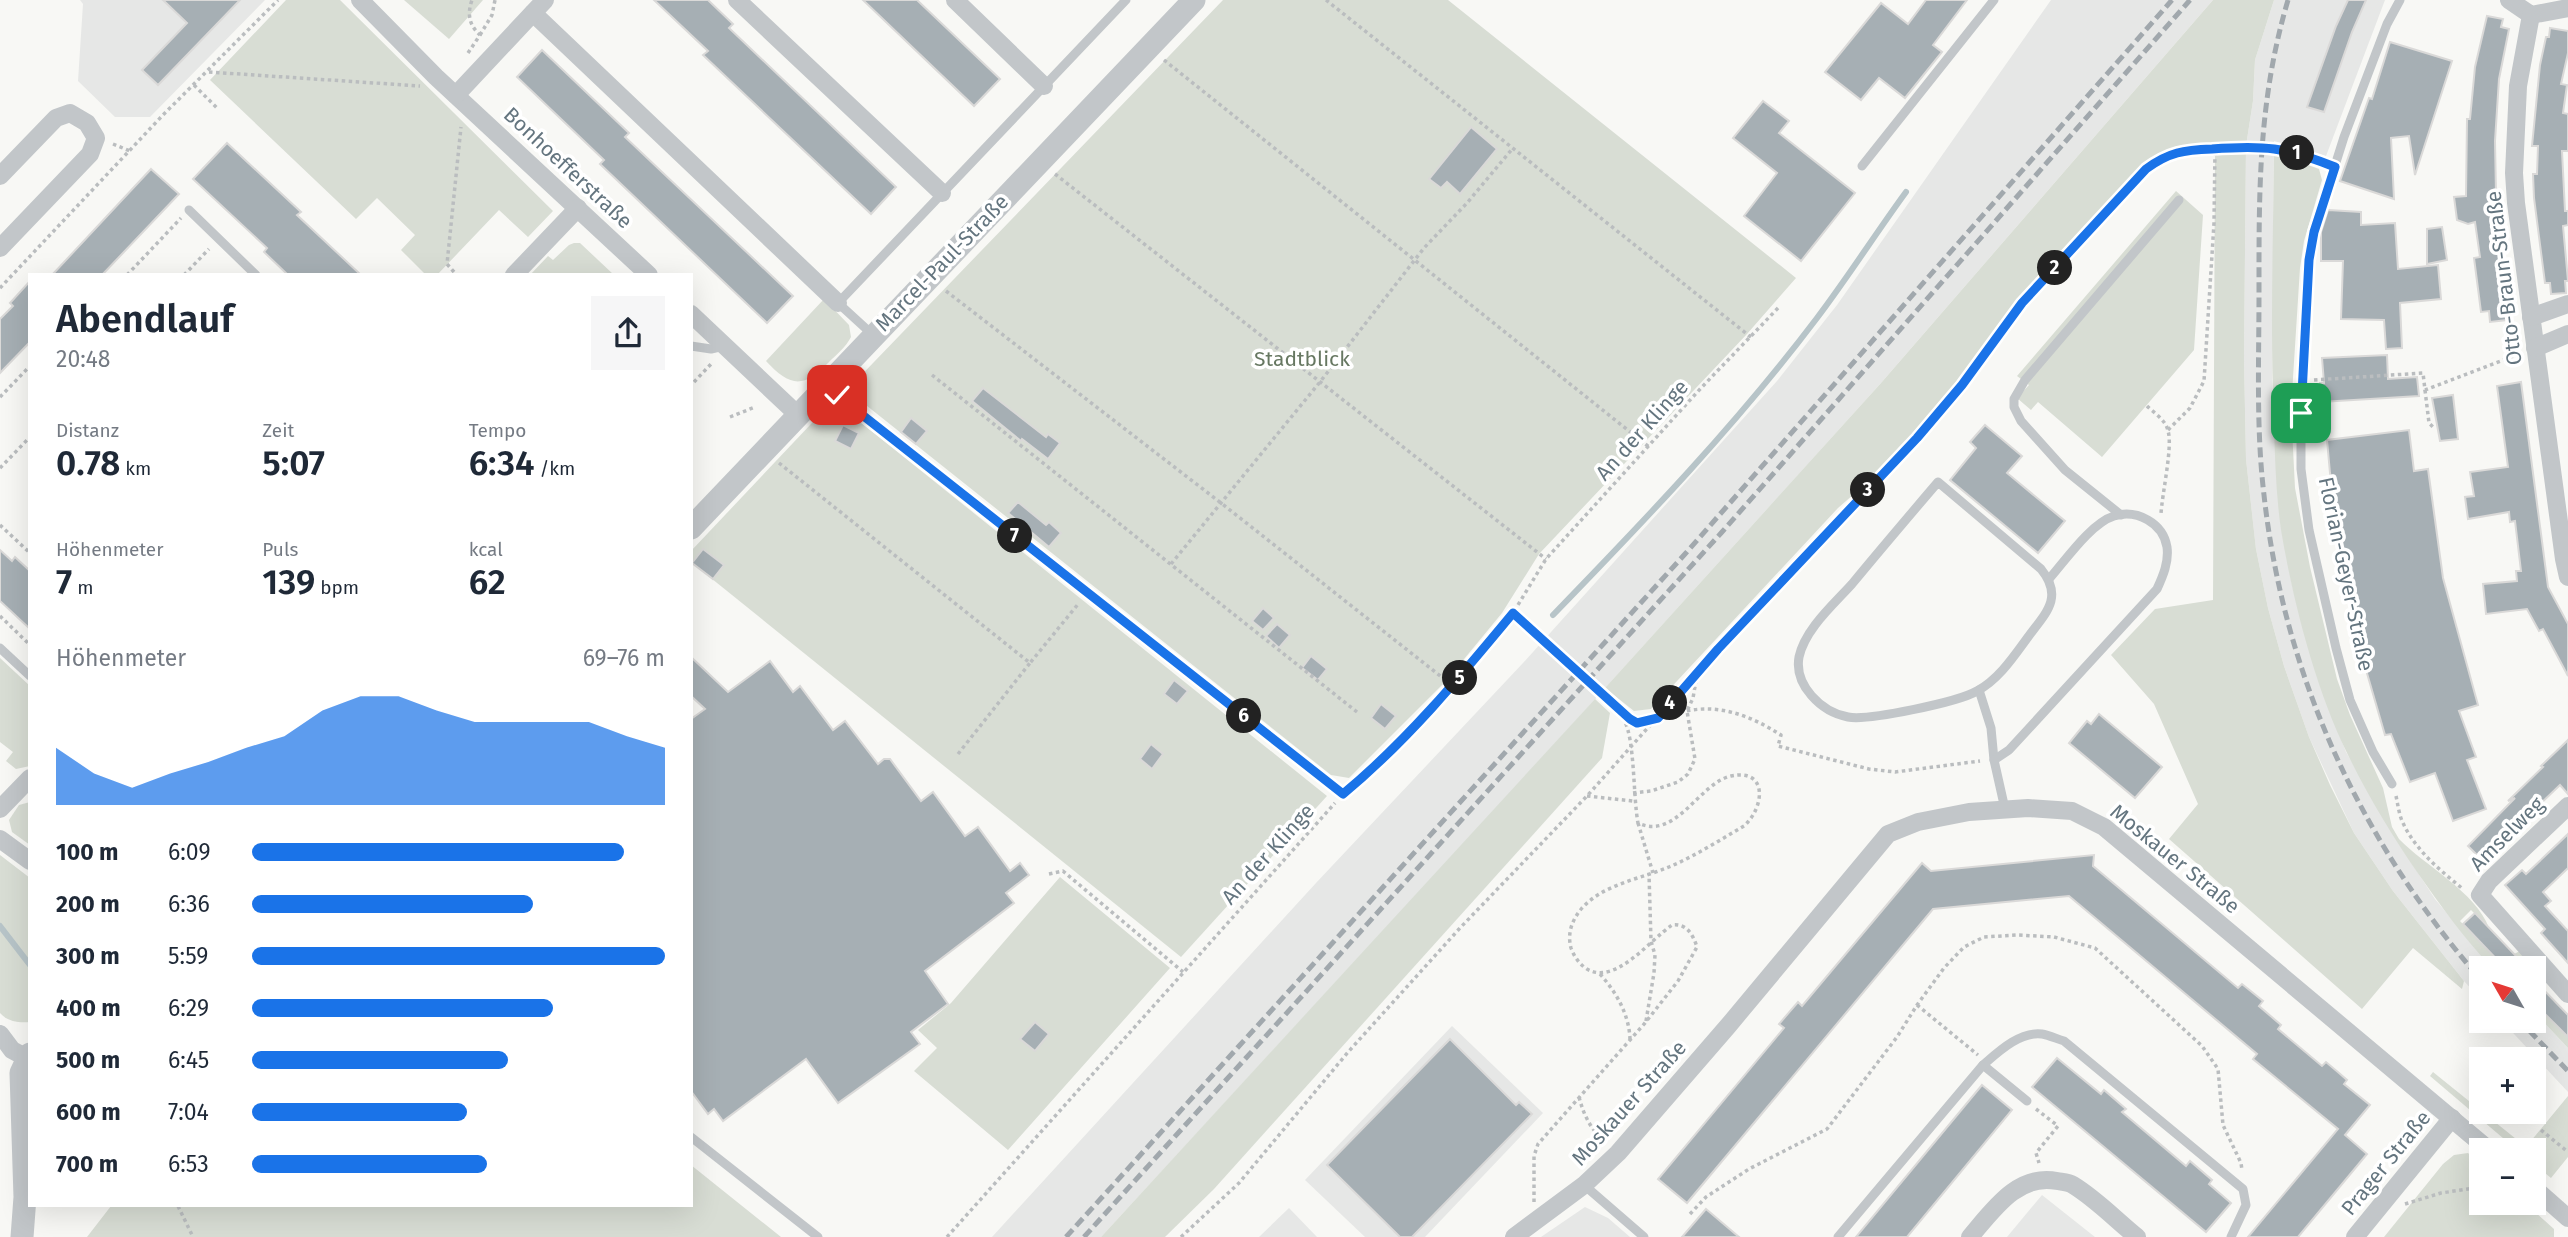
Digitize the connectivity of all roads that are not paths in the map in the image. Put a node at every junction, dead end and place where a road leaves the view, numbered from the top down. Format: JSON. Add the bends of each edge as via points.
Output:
{"nodes":[{"id":1,"x":360,"y":0,"type":"edge"},
{"id":2,"x":737,"y":0,"type":"edge"},
{"id":3,"x":955,"y":0,"type":"edge"},
{"id":4,"x":1126,"y":0,"type":"edge"},
{"id":5,"x":1194,"y":0,"type":"edge"},
{"id":6,"x":1994,"y":0,"type":"edge"},
{"id":7,"x":2400,"y":0,"type":"edge"},
{"id":8,"x":2509,"y":0,"type":"edge"},
{"id":9,"x":539,"y":6,"type":"edge"},
{"id":10,"x":2568,"y":8,"type":"edge"},
{"id":11,"x":2531,"y":15,"type":"junction"},
{"id":12,"x":1044,"y":86,"type":"junction"},
{"id":13,"x":456,"y":95,"type":"junction"},
{"id":14,"x":1862,"y":166,"type":"dead end"},
{"id":15,"x":0,"y":176,"type":"edge"},
{"id":16,"x":942,"y":193,"type":"junction"},
{"id":17,"x":2179,"y":200,"type":"dead end"},
{"id":18,"x":578,"y":208,"type":"junction"},
{"id":19,"x":189,"y":210,"type":"dead end"},
{"id":20,"x":0,"y":248,"type":"edge"},
{"id":21,"x":254,"y":273,"type":"edge"},
{"id":22,"x":516,"y":273,"type":"edge"},
{"id":23,"x":647,"y":273,"type":"edge"},
{"id":24,"x":838,"y":303,"type":"junction"},
{"id":25,"x":2568,"y":303,"type":"edge"},
{"id":26,"x":693,"y":316,"type":"edge"},
{"id":27,"x":2531,"y":317,"type":"junction"},
{"id":28,"x":2568,"y":334,"type":"edge"},
{"id":29,"x":873,"y":335,"type":"junction"},
{"id":30,"x":693,"y":346,"type":"edge"},
{"id":31,"x":725,"y":346,"type":"junction"},
{"id":32,"x":2535,"y":348,"type":"junction"},
{"id":33,"x":826,"y":386,"type":"junction"},
{"id":34,"x":798,"y":415,"type":"junction"},
{"id":35,"x":2121,"y":515,"type":"junction"},
{"id":36,"x":693,"y":526,"type":"edge"},
{"id":37,"x":2568,"y":577,"type":"edge"},
{"id":38,"x":2049,"y":579,"type":"junction"},
{"id":39,"x":0,"y":648,"type":"edge"},
{"id":40,"x":28,"y":674,"type":"edge"},
{"id":41,"x":1979,"y":691,"type":"junction"},
{"id":42,"x":1994,"y":760,"type":"junction"},
{"id":43,"x":28,"y":780,"type":"edge"},
{"id":44,"x":2392,"y":784,"type":"road end"},
{"id":45,"x":1343,"y":794,"type":"road end"},
{"id":46,"x":2568,"y":806,"type":"edge"},
{"id":47,"x":0,"y":809,"type":"edge"},
{"id":48,"x":2005,"y":809,"type":"junction"},
{"id":49,"x":0,"y":839,"type":"edge"},
{"id":50,"x":28,"y":860,"type":"edge"},
{"id":51,"x":2568,"y":994,"type":"edge"},
{"id":52,"x":0,"y":1034,"type":"edge"},
{"id":53,"x":28,"y":1056,"type":"edge"},
{"id":54,"x":1985,"y":1064,"type":"junction"},
{"id":55,"x":2027,"y":1101,"type":"road end"},
{"id":56,"x":2452,"y":1118,"type":"junction"},
{"id":57,"x":2475,"y":1138,"type":"edge"},
{"id":58,"x":693,"y":1139,"type":"edge"},
{"id":59,"x":1584,"y":1185,"type":"junction"},
{"id":60,"x":2546,"y":1199,"type":"edge"},
{"id":61,"x":2568,"y":1218,"type":"edge"},
{"id":62,"x":1641,"y":1235,"type":"edge"},
{"id":63,"x":22,"y":1237,"type":"edge"},
{"id":64,"x":818,"y":1237,"type":"edge"},
{"id":65,"x":1514,"y":1237,"type":"edge"},
{"id":66,"x":1838,"y":1237,"type":"edge"},
{"id":67,"x":1970,"y":1237,"type":"edge"},
{"id":68,"x":2137,"y":1237,"type":"edge"},
{"id":69,"x":2231,"y":1237,"type":"edge"},
{"id":70,"x":2355,"y":1237,"type":"edge"}],
"edges":[{"from":1,"to":13,"type":"street","name":"Bonhoefferstraße"},
{"from":2,"to":16,"type":"street"},
{"from":3,"to":12,"type":"street"},
{"from":4,"to":12,"type":"lane"},
{"from":5,"to":29,"type":"street","name":"Marcel-Paul-Straße"},
{"from":6,"to":14,"type":"lane"},
{"from":7,"to":44,"type":"lane","name":"Florian-Geyer-Straße","via":[[2368,73],[2314,232],[2302,381],[2301,469],[2309,530],[2350,700]]},
{"from":8,"to":11,"type":"street"},
{"from":9,"to":13,"type":"street"},
{"from":9,"to":24,"type":"street"},
{"from":10,"to":11,"type":"street"},
{"from":11,"to":27,"type":"street","name":"Otto-Braun-Straße","via":[[2518,86],[2514,173]]},
{"from":12,"to":16,"type":"lane"},
{"from":13,"to":18,"type":"street","name":"Bonhoefferstraße"},
{"from":15,"to":20,"type":"street","via":[[56,118],[70,113],[87,123],[96,138],[90,154]]},
{"from":16,"to":24,"type":"lane"},
{"from":17,"to":35,"type":"lane","via":[[2023,381],[2014,399],[2021,421],[2065,470]]},
{"from":18,"to":22,"type":"street"},
{"from":18,"to":23,"type":"street","name":"Bonhoefferstraße"},
{"from":19,"to":21,"type":"lane"},
{"from":24,"to":29,"type":"lane"},
{"from":25,"to":27,"type":"street"},
{"from":26,"to":31,"type":"street"},
{"from":27,"to":32,"type":"street","name":"Otto-Braun-Straße"},
{"from":28,"to":32,"type":"street"},
{"from":29,"to":33,"type":"street","name":"Marcel-Paul-Straße"},
{"from":30,"to":31,"type":"lane"},
{"from":31,"to":34,"type":"street"},
{"from":32,"to":37,"type":"street","name":"Otto-Braun-Straße"},
{"from":33,"to":34,"type":"street","name":"Marcel-Paul-Straße"},
{"from":33,"to":45,"type":"lane"},
{"from":34,"to":36,"type":"street","name":"Marcel-Paul-Straße"},
{"from":35,"to":38,"type":"lane","via":[[2097,525]]},
{"from":35,"to":42,"type":"lane","via":[[2148,518],[2161,530],[2167,547],[2166,569],[2157,589]]},
{"from":38,"to":41,"type":"lane","via":[[2053,593],[2043,619],[2002,671]]},
{"from":38,"to":41,"type":"lane","via":[[1938,482],[1826,613],[1799,657],[1800,676],[1811,696],[1846,717],[1863,718]]},
{"from":39,"to":40,"type":"lane"},
{"from":41,"to":42,"type":"lane","via":[[1991,727]]},
{"from":42,"to":48,"type":"lane"},
{"from":43,"to":47,"type":"street"},
{"from":46,"to":51,"type":"street","name":"Amselweg","via":[[2480,895]]},
{"from":48,"to":56,"type":"street","name":"Moskauer Straße","via":[[2072,811],[2104,827]]},
{"from":48,"to":59,"type":"street","name":"Moskauer Straße","via":[[1918,822],[1888,834],[1720,1036],[1618,1153]]},
{"from":49,"to":50,"type":"street"},
{"from":52,"to":53,"type":"street","via":[[12,1050]]},
{"from":53,"to":63,"type":"street","via":[[21,1073]]},
{"from":54,"to":55,"type":"lane"},
{"from":54,"to":66,"type":"lane"},
{"from":54,"to":69,"type":"lane","via":[[2017,1039],[2040,1033],[2064,1041],[2243,1189],[2246,1205]]},
{"from":56,"to":57,"type":"street","name":"Moskauer Straße"},
{"from":56,"to":70,"type":"street","name":"Prager Straße"},
{"from":58,"to":64,"type":"lane"},
{"from":59,"to":62,"type":"lane","name":"Moskauer Straße"},
{"from":59,"to":65,"type":"street","name":"Moskauer Straße"},
{"from":60,"to":61,"type":"street"},
{"from":67,"to":68,"type":"street","via":[[2013,1191],[2043,1178],[2071,1184]]}]}
